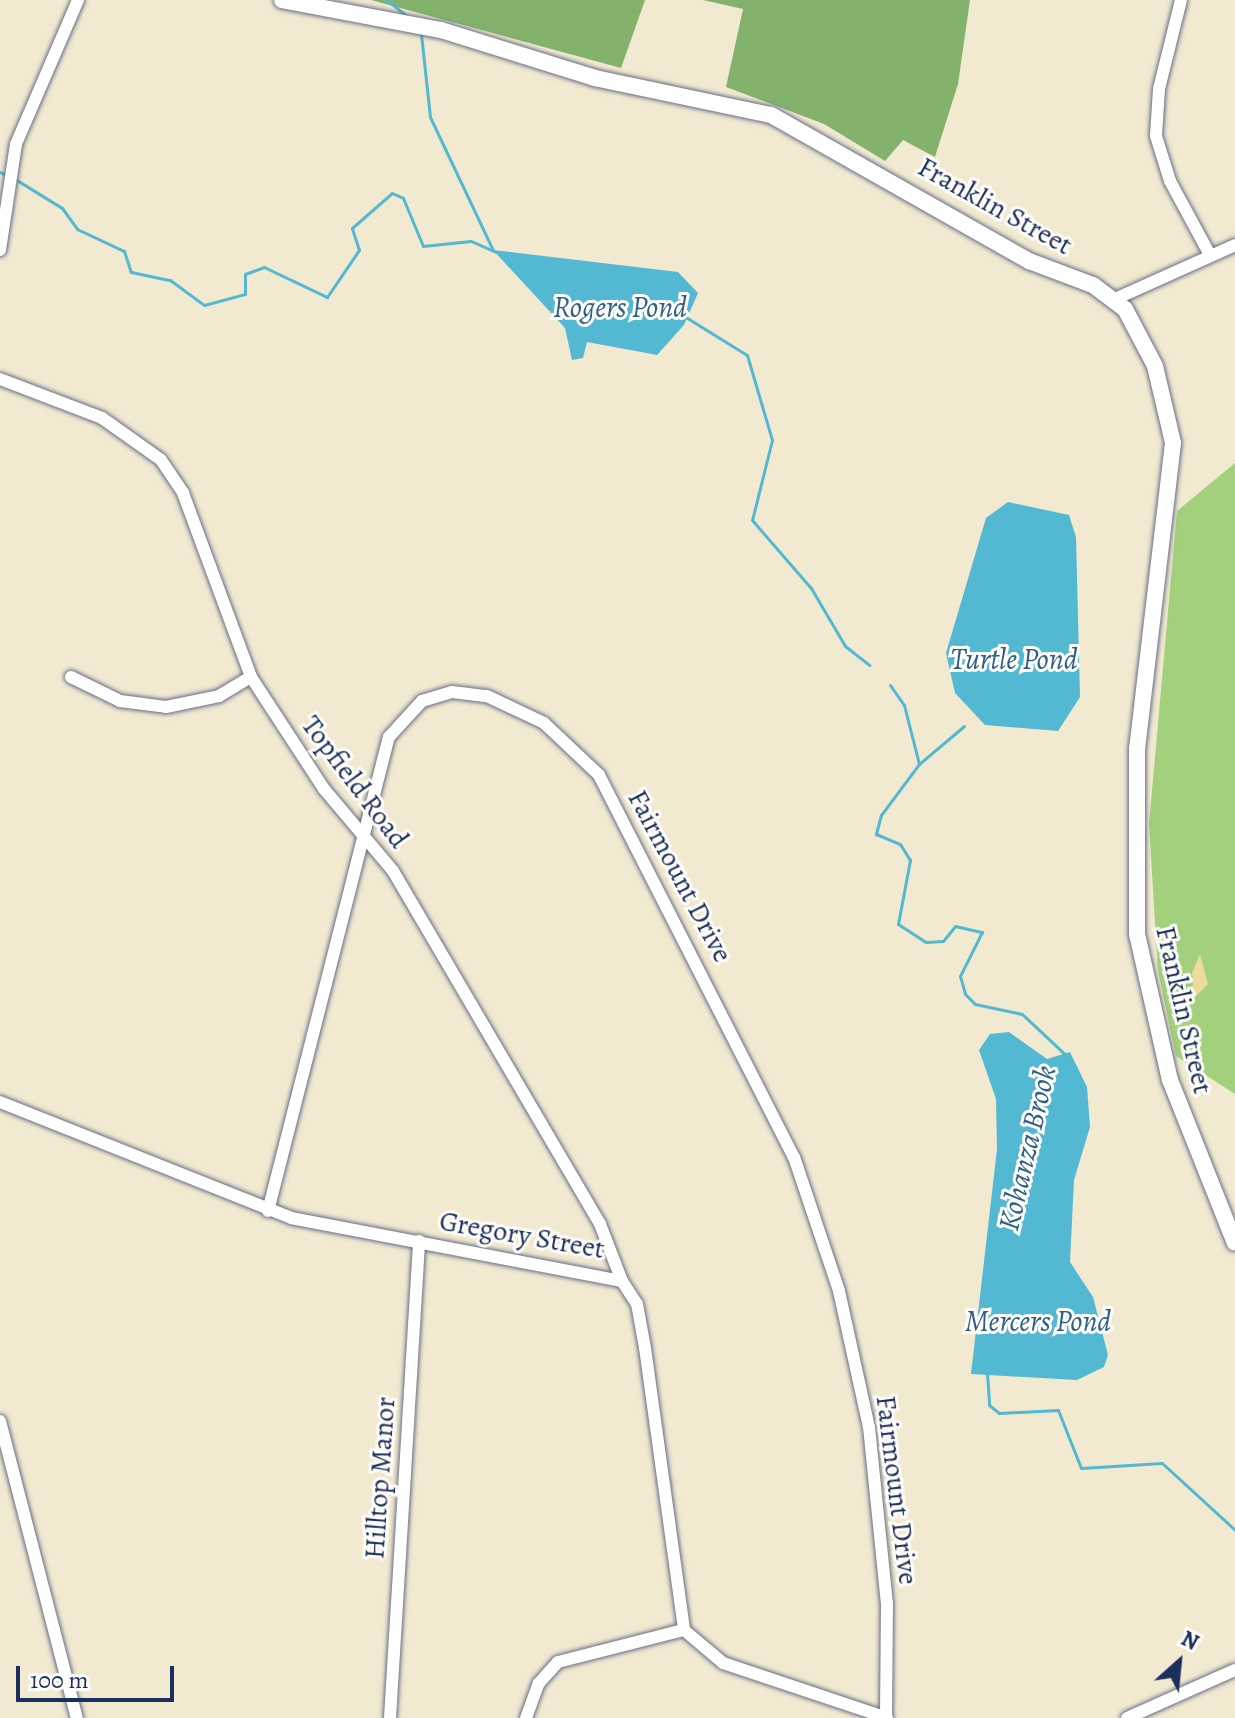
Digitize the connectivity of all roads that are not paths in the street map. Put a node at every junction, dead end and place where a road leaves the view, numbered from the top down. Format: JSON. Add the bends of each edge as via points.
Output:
{"nodes":[{"id":1,"x":78,"y":0,"type":"edge"},
{"id":2,"x":282,"y":0,"type":"edge"},
{"id":3,"x":1181,"y":0,"type":"edge"},
{"id":4,"x":1235,"y":245,"type":"edge"},
{"id":5,"x":0,"y":250,"type":"edge"},
{"id":6,"x":1210,"y":255,"type":"junction"},
{"id":7,"x":1115,"y":299,"type":"junction"},
{"id":8,"x":0,"y":379,"type":"edge"},
{"id":9,"x":71,"y":677,"type":"dead end"},
{"id":10,"x":251,"y":677,"type":"junction"},
{"id":11,"x":363,"y":836,"type":"junction"},
{"id":12,"x":0,"y":1102,"type":"edge"},
{"id":13,"x":268,"y":1211,"type":"junction"},
{"id":14,"x":419,"y":1241,"type":"junction"},
{"id":15,"x":1235,"y":1243,"type":"edge"},
{"id":16,"x":622,"y":1281,"type":"junction"},
{"id":17,"x":0,"y":1421,"type":"edge"},
{"id":18,"x":684,"y":1630,"type":"junction"},
{"id":19,"x":1235,"y":1670,"type":"edge"},
{"id":20,"x":77,"y":1718,"type":"edge"},
{"id":21,"x":390,"y":1718,"type":"edge"},
{"id":22,"x":526,"y":1718,"type":"edge"},
{"id":23,"x":886,"y":1718,"type":"edge"},
{"id":24,"x":1127,"y":1718,"type":"edge"}],
"edges":[{"from":1,"to":5,"type":"street","via":[[21,129]]},
{"from":2,"to":7,"type":"main road","name":"Franklin Street","via":[[441,30],[609,81],[771,115],[1029,261]]},
{"from":3,"to":6,"type":"street","via":[[1159,89],[1156,136],[1170,181]]},
{"from":4,"to":6,"type":"street"},
{"from":6,"to":7,"type":"street"},
{"from":7,"to":15,"type":"main road","name":"Franklin Street","via":[[1155,366],[1173,443],[1137,748],[1137,934],[1170,1080]]},
{"from":8,"to":10,"type":"street","name":"Topfield Road","via":[[102,418],[161,460],[183,493]]},
{"from":9,"to":10,"type":"street","via":[[120,701],[166,707],[219,696]]},
{"from":10,"to":11,"type":"street","name":"Topfield Road"},
{"from":11,"to":13,"type":"street","name":"Fairmount Drive"},
{"from":11,"to":16,"type":"street","name":"Topfield Road","via":[[393,871],[600,1224]]},
{"from":11,"to":23,"type":"street","name":"Fairmount Drive","via":[[389,737],[436,695],[466,692],[507,704],[572,742],[599,775],[755,1071],[794,1157],[839,1291],[869,1427],[887,1603]]},
{"from":12,"to":13,"type":"street","name":"Gregory Street"},
{"from":13,"to":14,"type":"street","name":"Gregory Street"},
{"from":14,"to":16,"type":"street","name":"Gregory Street"},
{"from":14,"to":21,"type":"street","name":"Hilltop Manor"},
{"from":16,"to":18,"type":"street","name":"Gregory Street","via":[[637,1304],[645,1348]]},
{"from":17,"to":20,"type":"street"},
{"from":18,"to":22,"type":"street","via":[[558,1662],[539,1683]]},
{"from":18,"to":23,"type":"street","via":[[723,1663]]},
{"from":19,"to":24,"type":"street"}]}
